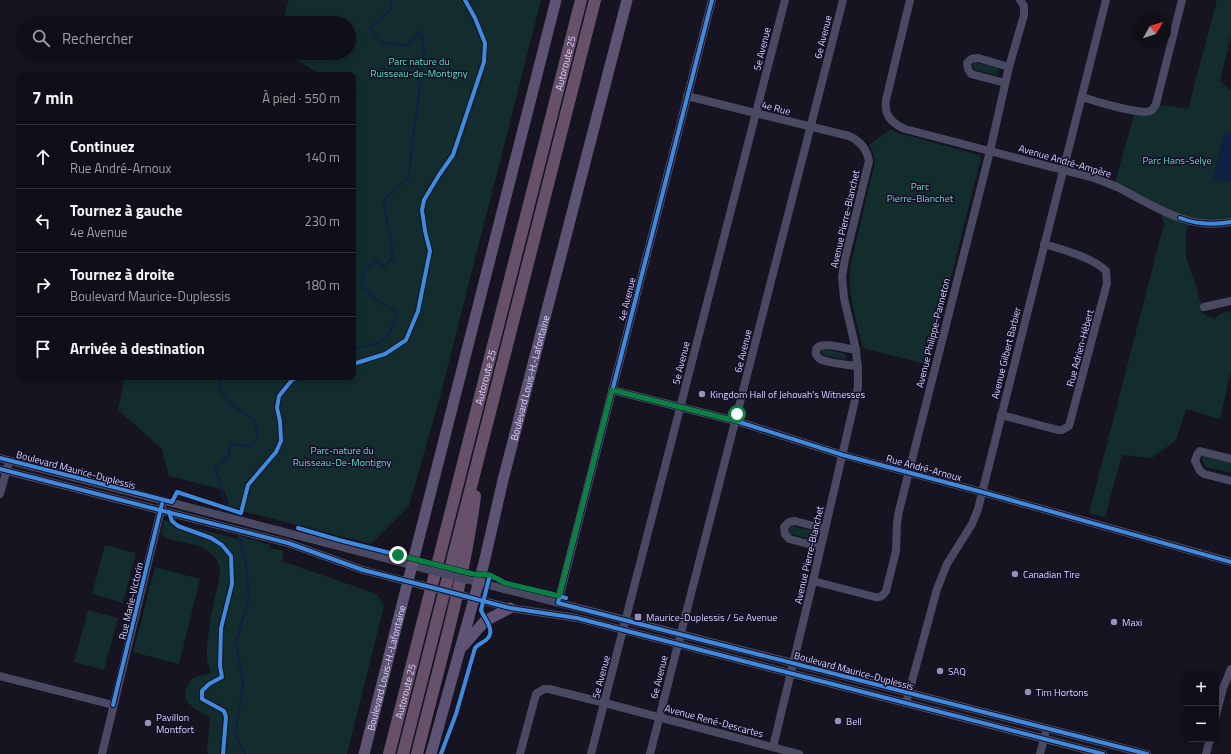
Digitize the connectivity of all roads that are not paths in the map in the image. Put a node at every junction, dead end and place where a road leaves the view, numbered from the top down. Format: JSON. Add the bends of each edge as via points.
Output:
{"nodes":[{"id":1,"x":556,"y":0,"type":"edge"},
{"id":2,"x":581,"y":0,"type":"edge"},
{"id":3,"x":595,"y":0,"type":"edge"},
{"id":4,"x":627,"y":0,"type":"edge"},
{"id":5,"x":712,"y":0,"type":"edge"},
{"id":6,"x":785,"y":0,"type":"edge"},
{"id":7,"x":843,"y":0,"type":"edge"},
{"id":8,"x":910,"y":0,"type":"edge"},
{"id":9,"x":1106,"y":0,"type":"edge"},
{"id":10,"x":1182,"y":0,"type":"edge"},
{"id":11,"x":1022,"y":3,"type":"edge"},
{"id":12,"x":1009,"y":67,"type":"junction"},
{"id":13,"x":1005,"y":83,"type":"junction"},
{"id":14,"x":687,"y":96,"type":"junction"},
{"id":15,"x":1082,"y":97,"type":"junction"},
{"id":16,"x":756,"y":113,"type":"junction"},
{"id":17,"x":811,"y":127,"type":"junction"},
{"id":18,"x":858,"y":142,"type":"joint"},
{"id":19,"x":990,"y":151,"type":"junction"},
{"id":20,"x":1063,"y":170,"type":"junction"},
{"id":21,"x":1231,"y":222,"type":"edge"},
{"id":22,"x":1044,"y":244,"type":"junction"},
{"id":23,"x":1231,"y":301,"type":"edge"},
{"id":24,"x":1204,"y":307,"type":"dead end"},
{"id":25,"x":856,"y":350,"type":"junction"},
{"id":26,"x":858,"y":366,"type":"junction"},
{"id":27,"x":612,"y":390,"type":"junction"},
{"id":28,"x":680,"y":407,"type":"junction"},
{"id":29,"x":1001,"y":415,"type":"junction"},
{"id":30,"x":736,"y":421,"type":"junction"},
{"id":31,"x":481,"y":447,"type":"junction"},
{"id":32,"x":843,"y":455,"type":"junction"},
{"id":33,"x":0,"y":458,"type":"edge"},
{"id":34,"x":1231,"y":459,"type":"edge"},
{"id":35,"x":9,"y":460,"type":"junction"},
{"id":36,"x":3,"y":470,"type":"edge"},
{"id":37,"x":909,"y":473,"type":"junction"},
{"id":38,"x":1231,"y":481,"type":"edge"},
{"id":39,"x":982,"y":492,"type":"junction"},
{"id":40,"x":0,"y":494,"type":"edge"},
{"id":41,"x":163,"y":501,"type":"junction"},
{"id":42,"x":160,"y":510,"type":"junction"},
{"id":43,"x":825,"y":529,"type":"junction"},
{"id":44,"x":820,"y":547,"type":"junction"},
{"id":45,"x":1231,"y":562,"type":"edge"},
{"id":46,"x":412,"y":565,"type":"junction"},
{"id":47,"x":408,"y":581,"type":"junction"},
{"id":48,"x":474,"y":581,"type":"junction"},
{"id":49,"x":813,"y":581,"type":"junction"},
{"id":50,"x":470,"y":597,"type":"junction"},
{"id":51,"x":558,"y":603,"type":"junction"},
{"id":52,"x":510,"y":608,"type":"junction"},
{"id":53,"x":626,"y":620,"type":"junction"},
{"id":54,"x":624,"y":630,"type":"junction"},
{"id":55,"x":681,"y":634,"type":"junction"},
{"id":56,"x":678,"y":644,"type":"junction"},
{"id":57,"x":461,"y":648,"type":"junction"},
{"id":58,"x":793,"y":663,"type":"junction"},
{"id":59,"x":1231,"y":669,"type":"edge"},
{"id":60,"x":791,"y":673,"type":"junction"},
{"id":61,"x":0,"y":676,"type":"edge"},
{"id":62,"x":909,"y":693,"type":"junction"},
{"id":63,"x":402,"y":701,"type":"junction"},
{"id":64,"x":605,"y":703,"type":"junction"},
{"id":65,"x":906,"y":703,"type":"junction"},
{"id":66,"x":113,"y":705,"type":"junction"},
{"id":67,"x":1218,"y":706,"type":"edge"},
{"id":68,"x":659,"y":717,"type":"junction"},
{"id":69,"x":1046,"y":728,"type":"junction"},
{"id":70,"x":1044,"y":739,"type":"junction"},
{"id":71,"x":1209,"y":742,"type":"edge"},
{"id":72,"x":773,"y":746,"type":"junction"},
{"id":73,"x":102,"y":754,"type":"edge"},
{"id":74,"x":364,"y":754,"type":"edge"},
{"id":75,"x":382,"y":754,"type":"edge"},
{"id":76,"x":389,"y":754,"type":"edge"},
{"id":77,"x":402,"y":754,"type":"edge"},
{"id":78,"x":417,"y":754,"type":"edge"},
{"id":79,"x":431,"y":754,"type":"edge"},
{"id":80,"x":520,"y":754,"type":"edge"},
{"id":81,"x":591,"y":754,"type":"edge"},
{"id":82,"x":650,"y":754,"type":"edge"},
{"id":83,"x":799,"y":754,"type":"edge"},
{"id":84,"x":1040,"y":754,"type":"edge"},
{"id":85,"x":1103,"y":754,"type":"edge"},
{"id":86,"x":1146,"y":754,"type":"edge"},
{"id":87,"x":1206,"y":754,"type":"edge"}],
"edges":[{"from":1,"to":46,"type":"main road","name":"Boulevard Louis-H.-Lafontaine"},
{"from":2,"to":63,"type":"highway","name":"Autoroute 25"},
{"from":3,"to":31,"type":"highway","name":"Autoroute 25"},
{"from":4,"to":48,"type":"main road","name":"Boulevard Louis-H.-Lafontaine","via":[[503,480]]},
{"from":5,"to":14,"type":"street","name":"4e Avenue"},
{"from":6,"to":16,"type":"street","name":"5e Avenue"},
{"from":7,"to":17,"type":"street","name":"6e Avenue"},
{"from":8,"to":19,"type":"street","name":"Avenue André-Ampère","via":[[886,100],[885,108],[891,120],[905,129]]},
{"from":9,"to":15,"type":"street","name":"Avenue Gilbert Barbier"},
{"from":10,"to":15,"type":"street","via":[[1156,104],[1152,110],[1135,111]]},
{"from":11,"to":12,"type":"street","name":"Avenue Philippe-Panneton","via":[[1024,15]]},
{"from":12,"to":13,"type":"street","name":"Avenue Philippe-Panneton"},
{"from":12,"to":13,"type":"street","via":[[978,58],[967,63],[971,74]]},
{"from":13,"to":19,"type":"street","name":"Avenue Philippe-Panneton"},
{"from":14,"to":16,"type":"street","name":"4e Rue"},
{"from":14,"to":27,"type":"street","name":"4e Avenue"},
{"from":15,"to":20,"type":"street","name":"Avenue Gilbert Barbier"},
{"from":16,"to":17,"type":"street","name":"4e Rue"},
{"from":16,"to":28,"type":"street","name":"5e Avenue"},
{"from":17,"to":18,"type":"street","name":"4e Rue","via":[[849,136]]},
{"from":17,"to":30,"type":"street","name":"6e Avenue"},
{"from":18,"to":25,"type":"street","name":"Avenue Pierre-Blanchet","via":[[868,156],[868,167],[842,277]]},
{"from":19,"to":20,"type":"street","name":"Avenue André-Ampère"},
{"from":19,"to":37,"type":"street","name":"Avenue Philippe-Panneton"},
{"from":20,"to":21,"type":"street","name":"Avenue André-Ampère","via":[[1118,187],[1161,211],[1184,219],[1208,224]]},
{"from":20,"to":22,"type":"street","name":"Avenue Gilbert Barbier"},
{"from":22,"to":29,"type":"street","name":"Avenue Gilbert Barbier"},
{"from":22,"to":29,"type":"street","name":"Rue Adrien-Hébert","via":[[1098,264],[1106,271],[1107,283],[1069,426],[1058,430]]},
{"from":23,"to":24,"type":"street"},
{"from":25,"to":26,"type":"street","name":"Avenue Pierre-Blanchet"},
{"from":25,"to":26,"type":"street","via":[[823,344],[817,347],[816,353],[823,360]]},
{"from":26,"to":32,"type":"street","name":"Avenue Pierre-Blanchet","via":[[857,395]]},
{"from":27,"to":28,"type":"street","name":"Rue André-Arnoux"},
{"from":27,"to":51,"type":"street","name":"4e Avenue"},
{"from":28,"to":30,"type":"street","name":"Rue André-Arnoux"},
{"from":28,"to":53,"type":"street","name":"5e Avenue"},
{"from":29,"to":39,"type":"street","name":"Avenue Gilbert Barbier"},
{"from":30,"to":32,"type":"street","name":"Rue André-Arnoux"},
{"from":30,"to":55,"type":"street","name":"6e Avenue"},
{"from":31,"to":77,"type":"highway","name":"Autoroute 25"},
{"from":31,"to":78,"type":"highway","via":[[464,563]]},
{"from":32,"to":37,"type":"street","name":"Rue André-Arnoux"},
{"from":32,"to":43,"type":"street","name":"Avenue Pierre-Blanchet"},
{"from":33,"to":35,"type":"street","name":"Boulevard Maurice-Duplessis"},
{"from":34,"to":38,"type":"street","via":[[1200,451],[1195,461],[1202,473]]},
{"from":35,"to":36,"type":"street"},
{"from":35,"to":41,"type":"street","name":"Boulevard Maurice-Duplessis"},
{"from":36,"to":40,"type":"street"},
{"from":36,"to":42,"type":"street","name":"Boulevard Maurice-Duplessis"},
{"from":37,"to":39,"type":"street","name":"Rue André-Arnoux"},
{"from":37,"to":49,"type":"street","name":"Avenue Philippe-Panneton","via":[[899,511],[896,551],[883,595],[879,598]]},
{"from":39,"to":45,"type":"street","name":"Rue André-Arnoux"},
{"from":39,"to":62,"type":"street","name":"Avenue Gilbert Barbier","via":[[972,524],[947,564],[937,589]]},
{"from":41,"to":42,"type":"street","name":"Rue Marie-Victorin"},
{"from":41,"to":46,"type":"street","name":"Boulevard Maurice-Duplessis"},
{"from":42,"to":47,"type":"street","name":"Boulevard Maurice-Duplessis","via":[[288,543],[363,570]]},
{"from":42,"to":66,"type":"street","name":"Rue Marie-Victorin"},
{"from":43,"to":44,"type":"street","name":"Avenue Pierre-Blanchet"},
{"from":43,"to":44,"type":"street","via":[[795,521],[784,527],[789,539]]},
{"from":44,"to":49,"type":"street","name":"Avenue Pierre-Blanchet"},
{"from":46,"to":47,"type":"main road","name":"Boulevard Louis-H.-Lafontaine"},
{"from":46,"to":48,"type":"street","name":"Boulevard Maurice-Duplessis","bridge":true},
{"from":47,"to":50,"type":"street","name":"Boulevard Maurice-Duplessis","bridge":true},
{"from":47,"to":74,"type":"main road","name":"Boulevard Louis-H.-Lafontaine"},
{"from":48,"to":50,"type":"main road","name":"Boulevard Louis-H.-Lafontaine"},
{"from":48,"to":51,"type":"street","name":"Boulevard Maurice-Duplessis"},
{"from":49,"to":58,"type":"street","name":"Avenue Pierre-Blanchet"},
{"from":50,"to":52,"type":"street","name":"Boulevard Maurice-Duplessis"},
{"from":50,"to":57,"type":"main road","name":"Boulevard Louis-H.-Lafontaine"},
{"from":51,"to":53,"type":"street","name":"Boulevard Maurice-Duplessis"},
{"from":52,"to":54,"type":"street","name":"Boulevard Maurice-Duplessis","via":[[577,618]]},
{"from":52,"to":57,"type":"main road","via":[[485,621]]},
{"from":53,"to":54,"type":"street","name":"5e Avenue"},
{"from":53,"to":55,"type":"street","name":"Boulevard Maurice-Duplessis"},
{"from":54,"to":56,"type":"street","name":"Boulevard Maurice-Duplessis"},
{"from":54,"to":64,"type":"street","name":"5e Avenue"},
{"from":55,"to":56,"type":"street","name":"6e Avenue"},
{"from":55,"to":58,"type":"street","name":"Boulevard Maurice-Duplessis"},
{"from":56,"to":60,"type":"street","name":"Boulevard Maurice-Duplessis"},
{"from":56,"to":68,"type":"street","name":"6e Avenue"},
{"from":57,"to":79,"type":"main road","name":"Boulevard Louis-H.-Lafontaine"},
{"from":58,"to":60,"type":"street","name":"Avenue Pierre-Blanchet"},
{"from":58,"to":62,"type":"street","name":"Boulevard Maurice-Duplessis"},
{"from":59,"to":67,"type":"street"},
{"from":60,"to":65,"type":"street","name":"Boulevard Maurice-Duplessis"},
{"from":60,"to":72,"type":"street","name":"Avenue Pierre-Blanchet"},
{"from":61,"to":66,"type":"street"},
{"from":62,"to":65,"type":"street","name":"Avenue Gilbert Barbier"},
{"from":62,"to":69,"type":"street","name":"Boulevard Maurice-Duplessis"},
{"from":63,"to":75,"type":"highway"},
{"from":63,"to":76,"type":"highway","name":"Autoroute 25"},
{"from":64,"to":68,"type":"street","name":"Avenue René-Descartes"},
{"from":64,"to":80,"type":"street","name":"Avenue René-Descartes","via":[[549,689],[540,691],[534,698]]},
{"from":64,"to":81,"type":"street","name":"5e Avenue"},
{"from":65,"to":70,"type":"street","name":"Boulevard Maurice-Duplessis"},
{"from":66,"to":73,"type":"street","name":"Rue Marie-Victorin"},
{"from":68,"to":72,"type":"street","name":"Avenue René-Descartes"},
{"from":68,"to":82,"type":"street","name":"6e Avenue"},
{"from":69,"to":70,"type":"street"},
{"from":69,"to":86,"type":"street","name":"Boulevard Maurice-Duplessis"},
{"from":70,"to":84,"type":"street"},
{"from":70,"to":85,"type":"street","name":"Boulevard Maurice-Duplessis"},
{"from":71,"to":87,"type":"street"},
{"from":72,"to":83,"type":"street","name":"Avenue René-Descartes"}]}
